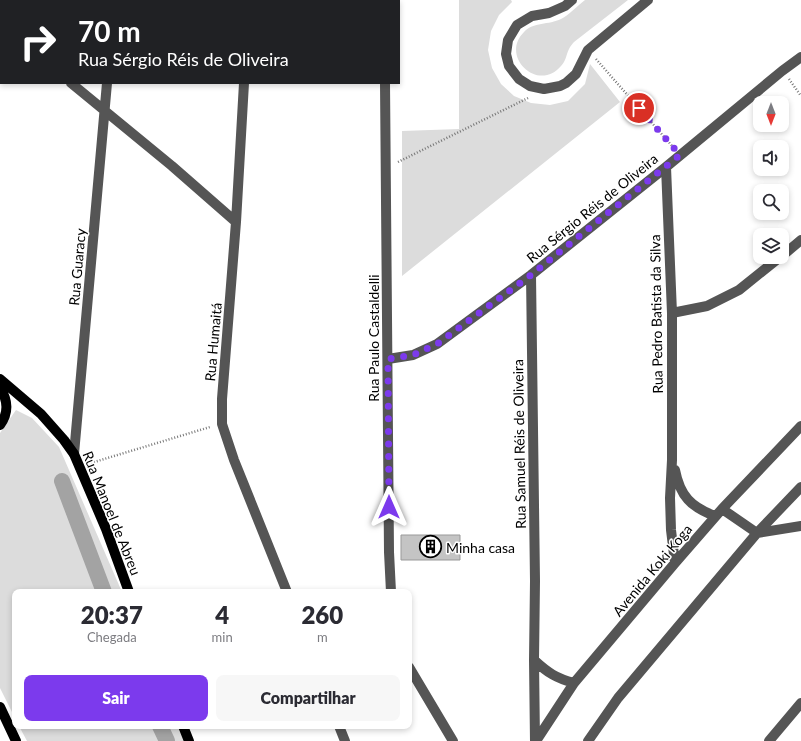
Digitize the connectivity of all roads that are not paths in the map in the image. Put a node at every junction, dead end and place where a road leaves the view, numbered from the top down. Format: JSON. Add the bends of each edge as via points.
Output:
{"nodes":[{"id":1,"x":572,"y":0,"type":"edge"},
{"id":2,"x":648,"y":0,"type":"edge"},
{"id":3,"x":801,"y":57,"type":"edge"},
{"id":4,"x":72,"y":84,"type":"edge"},
{"id":5,"x":107,"y":84,"type":"edge"},
{"id":6,"x":244,"y":84,"type":"edge"},
{"id":7,"x":385,"y":84,"type":"edge"},
{"id":8,"x":105,"y":111,"type":"junction"},
{"id":9,"x":666,"y":167,"type":"junction"},
{"id":10,"x":236,"y":222,"type":"junction"},
{"id":11,"x":801,"y":240,"type":"edge"},
{"id":12,"x":789,"y":250,"type":"edge"},
{"id":13,"x":771,"y":264,"type":"edge"},
{"id":14,"x":531,"y":275,"type":"junction"},
{"id":15,"x":672,"y":314,"type":"junction"},
{"id":16,"x":388,"y":359,"type":"junction"},
{"id":17,"x":0,"y":379,"type":"edge"},
{"id":18,"x":0,"y":388,"type":"edge"},
{"id":19,"x":0,"y":425,"type":"edge"},
{"id":20,"x":801,"y":426,"type":"edge"},
{"id":21,"x":74,"y":454,"type":"junction"},
{"id":22,"x":672,"y":460,"type":"junction"},
{"id":23,"x":801,"y":487,"type":"edge"},
{"id":24,"x":719,"y":513,"type":"junction"},
{"id":25,"x":801,"y":526,"type":"edge"},
{"id":26,"x":757,"y":533,"type":"junction"},
{"id":27,"x":675,"y":563,"type":"junction"},
{"id":28,"x":128,"y":589,"type":"edge"},
{"id":29,"x":286,"y":589,"type":"edge"},
{"id":30,"x":391,"y":589,"type":"edge"},
{"id":31,"x":534,"y":660,"type":"junction"},
{"id":32,"x":412,"y":672,"type":"edge"},
{"id":33,"x":574,"y":683,"type":"junction"},
{"id":34,"x":801,"y":703,"type":"edge"},
{"id":35,"x":0,"y":707,"type":"edge"},
{"id":36,"x":183,"y":729,"type":"edge"},
{"id":37,"x":340,"y":729,"type":"edge"},
{"id":38,"x":16,"y":741,"type":"edge"},
{"id":39,"x":189,"y":741,"type":"edge"},
{"id":40,"x":345,"y":741,"type":"edge"},
{"id":41,"x":453,"y":741,"type":"edge"},
{"id":42,"x":535,"y":741,"type":"edge"},
{"id":43,"x":588,"y":741,"type":"edge"},
{"id":44,"x":769,"y":741,"type":"edge"}],
"edges":[{"from":1,"to":2,"type":"street","via":[[565,6],[549,13],[532,16],[517,25],[508,40],[506,54],[509,66],[519,79],[530,86],[544,89],[566,83],[576,74],[588,50]]},
{"from":3,"to":9,"type":"street","name":"Rua Sérgio Réis de Oliveira"},
{"from":4,"to":8,"type":"street"},
{"from":5,"to":8,"type":"street","name":"Rua Guaracy"},
{"from":6,"to":10,"type":"street","name":"Rua Humaitá"},
{"from":7,"to":16,"type":"street","name":"Rua Paulo Castaldelli"},
{"from":8,"to":10,"type":"street"},
{"from":8,"to":21,"type":"street","name":"Rua Guaracy"},
{"from":9,"to":14,"type":"street","name":"Rua Sérgio Réis de Oliveira"},
{"from":9,"to":15,"type":"street","name":"Rua Pedro Batista da Silva"},
{"from":10,"to":29,"type":"street","name":"Rua Humaitá","via":[[222,424]]},
{"from":11,"to":12,"type":"street"},
{"from":13,"to":15,"type":"street","via":[[739,290],[707,306]]},
{"from":14,"to":16,"type":"street","name":"Rua Sérgio Réis de Oliveira","via":[[437,344],[413,355]]},
{"from":14,"to":31,"type":"street","name":"Rua Samuel Réis de Oliveira"},
{"from":15,"to":22,"type":"street","name":"Rua Pedro Batista da Silva"},
{"from":16,"to":30,"type":"street","name":"Rua Paulo Castaldelli"},
{"from":17,"to":21,"type":"main road","name":"Rua Manoel de Abreu","via":[[41,414]]},
{"from":18,"to":19,"type":"main road","via":[[5,394],[7,406]]},
{"from":20,"to":24,"type":"street","name":"Avenida Koki Koga"},
{"from":21,"to":28,"type":"main road","name":"Rua Manoel de Abreu"},
{"from":22,"to":24,"type":"street","name":"Rua Pedro Batista da Silva","via":[[676,478],[691,503],[702,511]]},
{"from":22,"to":27,"type":"street","name":"Rua Pedro Batista da Silva","via":[[670,498]]},
{"from":23,"to":26,"type":"street"},
{"from":24,"to":26,"type":"street","name":"Rua Pedro Batista da Silva"},
{"from":24,"to":27,"type":"street","name":"Avenida Koki Koga"},
{"from":25,"to":26,"type":"street"},
{"from":26,"to":43,"type":"street","via":[[618,698]]},
{"from":27,"to":33,"type":"street","name":"Avenida Koki Koga"},
{"from":31,"to":33,"type":"street","via":[[552,675]]},
{"from":31,"to":42,"type":"street","name":"Rua Samuel Réis de Oliveira"},
{"from":32,"to":41,"type":"street"},
{"from":33,"to":42,"type":"street","name":"Avenida Koki Koga"},
{"from":34,"to":44,"type":"street"},
{"from":35,"to":38,"type":"main road"},
{"from":36,"to":39,"type":"main road"},
{"from":37,"to":40,"type":"street"}]}
